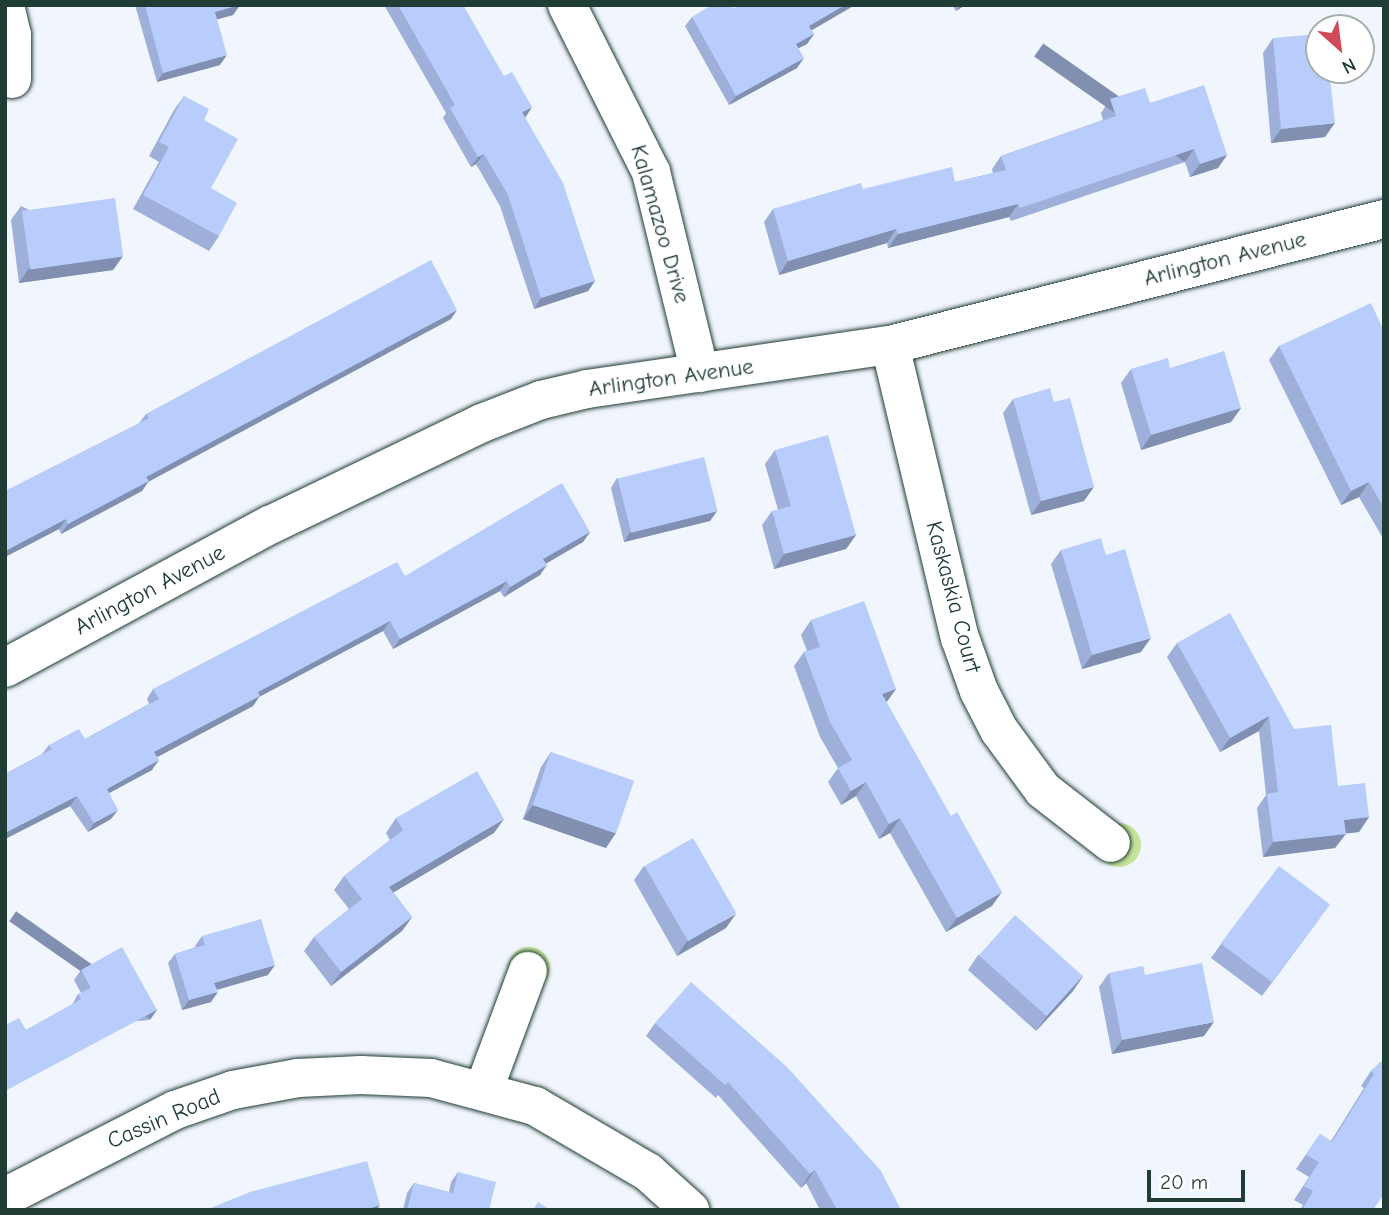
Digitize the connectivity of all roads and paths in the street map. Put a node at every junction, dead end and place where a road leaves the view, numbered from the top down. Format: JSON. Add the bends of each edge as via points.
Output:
{"nodes":[{"id":1,"x":5,"y":5,"type":"edge"},
{"id":2,"x":567,"y":5,"type":"edge"},
{"id":3,"x":12,"y":79,"type":"dead end"},
{"id":4,"x":1384,"y":219,"type":"edge"},
{"id":5,"x":890,"y":345,"type":"junction"},
{"id":6,"x":700,"y":373,"type":"junction"},
{"id":7,"x":5,"y":668,"type":"edge"},
{"id":8,"x":1111,"y":843,"type":"dead end"},
{"id":9,"x":528,"y":971,"type":"dead end"},
{"id":10,"x":492,"y":1091,"type":"junction"},
{"id":11,"x":5,"y":1197,"type":"edge"},
{"id":12,"x":690,"y":1210,"type":"edge"}],
"edges":[{"from":1,"to":3,"type":"street","via":[[12,35]]},
{"from":2,"to":6,"type":"street","name":"Kalamazoo Drive","via":[[651,172]]},
{"from":4,"to":5,"type":"street","name":"Arlington Avenue"},
{"from":5,"to":6,"type":"street","name":"Arlington Avenue"},
{"from":5,"to":8,"type":"street","name":"Kaskaskia Court","via":[[960,638],[979,691],[999,730],[1043,790]]},
{"from":6,"to":7,"type":"street","name":"Arlington Avenue","via":[[576,392],[482,423],[270,525]]},
{"from":9,"to":10,"type":"street"},
{"from":10,"to":11,"type":"street","name":"Cassin Road","via":[[430,1078],[361,1075],[298,1078],[233,1090],[175,1110]]},
{"from":10,"to":12,"type":"street","name":"Cassin Road","via":[[535,1106],[589,1134],[648,1172]]}]}
